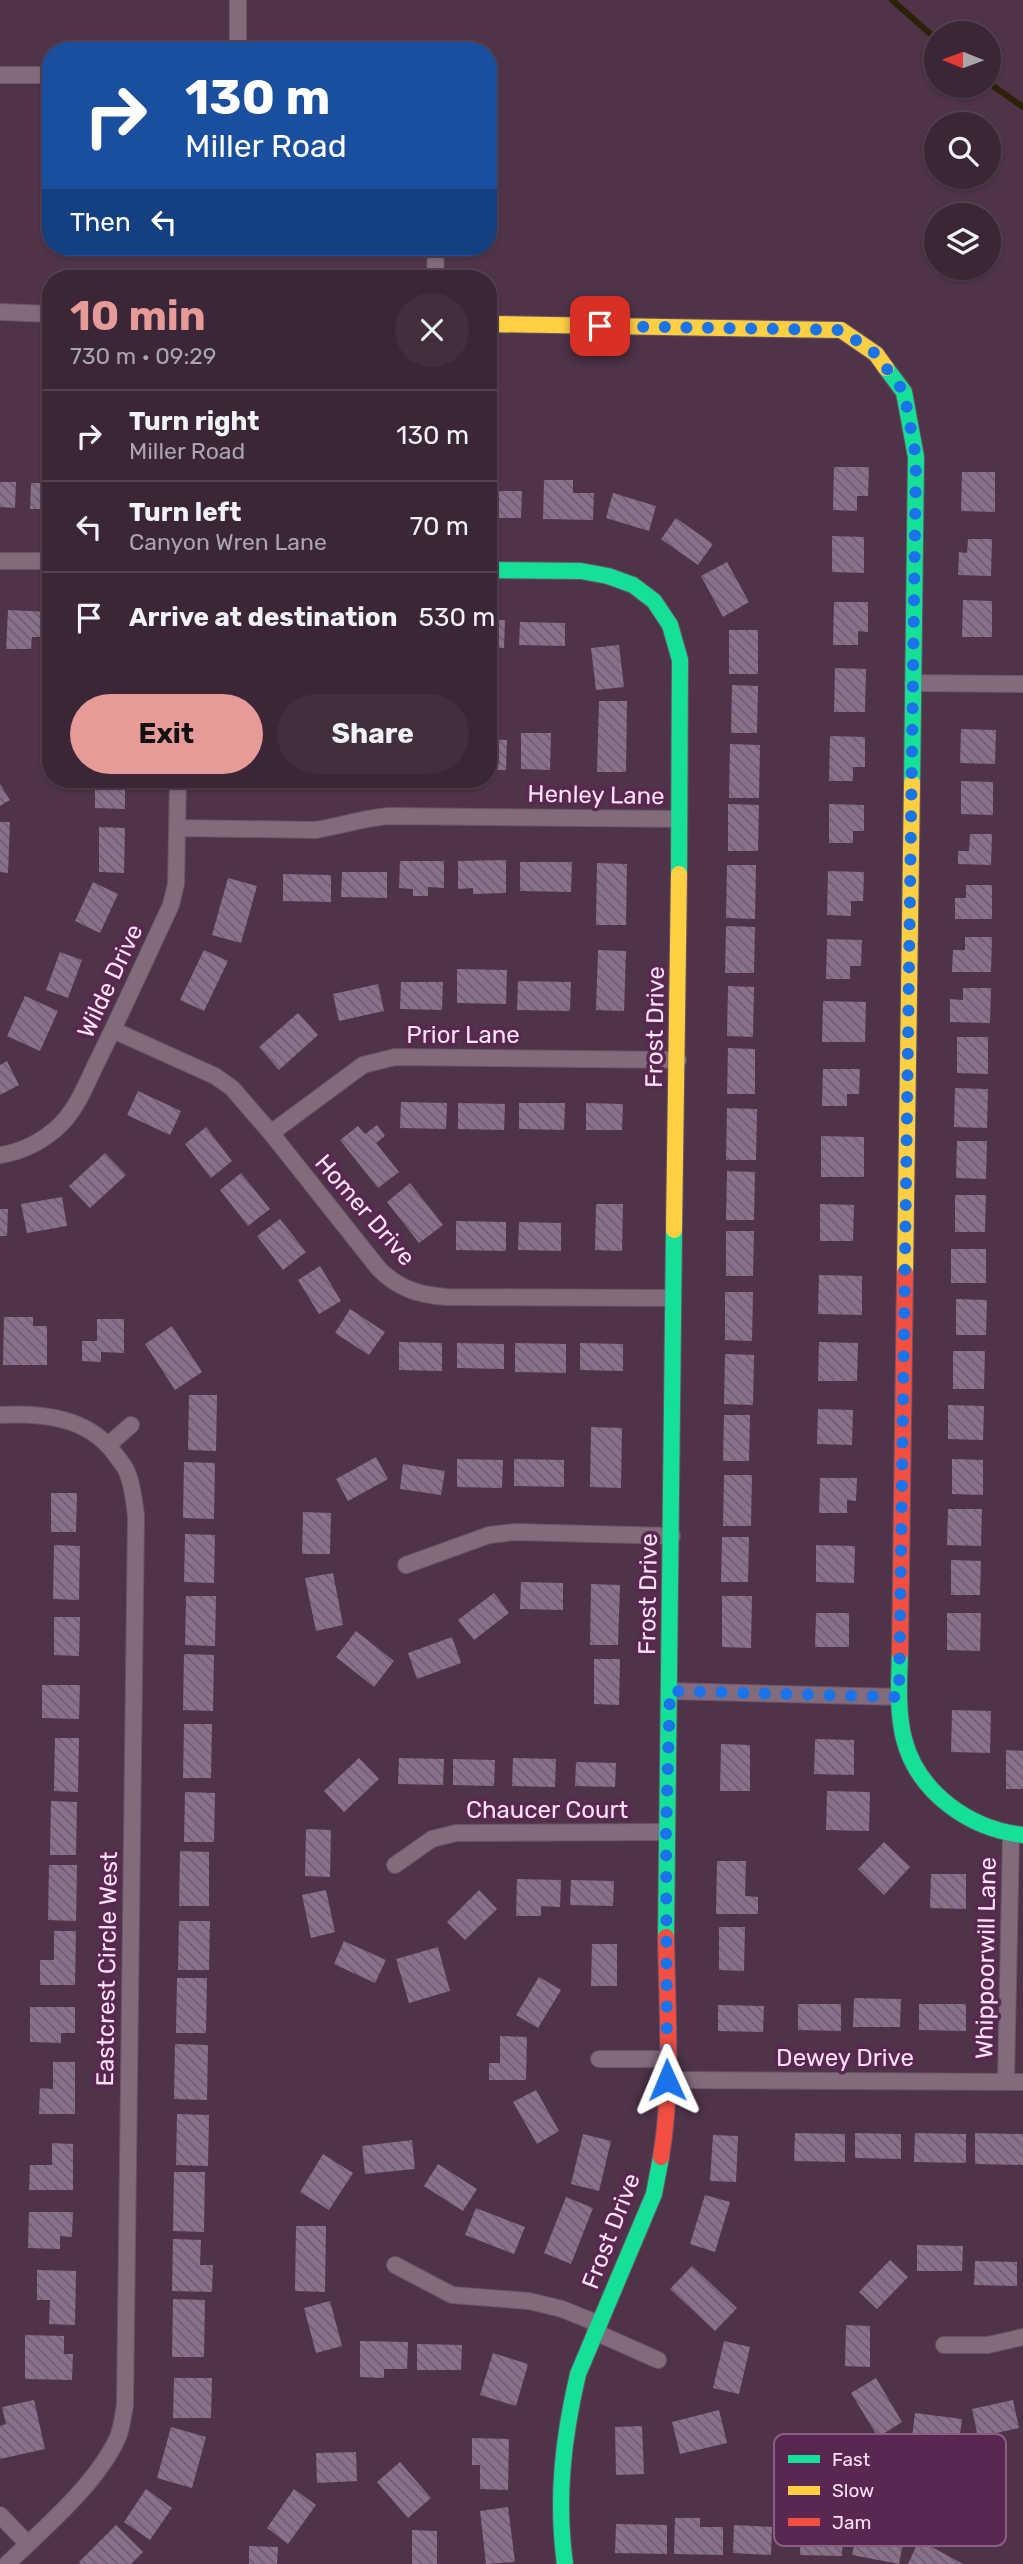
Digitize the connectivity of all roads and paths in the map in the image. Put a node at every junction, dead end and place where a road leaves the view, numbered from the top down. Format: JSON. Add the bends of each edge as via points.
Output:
{"nodes":[{"id":1,"x":238,"y":0,"type":"edge"},
{"id":2,"x":238,"y":42,"type":"edge"},
{"id":3,"x":0,"y":75,"type":"edge"},
{"id":4,"x":42,"y":75,"type":"edge"},
{"id":5,"x":0,"y":312,"type":"edge"},
{"id":6,"x":42,"y":314,"type":"edge"},
{"id":7,"x":497,"y":324,"type":"edge"},
{"id":8,"x":0,"y":561,"type":"edge"},
{"id":9,"x":42,"y":561,"type":"edge"},
{"id":10,"x":497,"y":570,"type":"edge"},
{"id":11,"x":913,"y":683,"type":"junction"},
{"id":12,"x":1023,"y":684,"type":"edge"},
{"id":13,"x":178,"y":788,"type":"edge"},
{"id":14,"x":679,"y":819,"type":"junction"},
{"id":15,"x":178,"y":828,"type":"junction"},
{"id":16,"x":113,"y":1030,"type":"junction"},
{"id":17,"x":678,"y":1060,"type":"junction"},
{"id":18,"x":271,"y":1133,"type":"junction"},
{"id":19,"x":0,"y":1155,"type":"edge"},
{"id":20,"x":672,"y":1298,"type":"junction"},
{"id":21,"x":5,"y":1415,"type":"edge"},
{"id":22,"x":131,"y":1425,"type":"dead end"},
{"id":23,"x":108,"y":1445,"type":"junction"},
{"id":24,"x":672,"y":1536,"type":"junction"},
{"id":25,"x":407,"y":1565,"type":"dead end"},
{"id":26,"x":670,"y":1691,"type":"junction"},
{"id":27,"x":899,"y":1697,"type":"junction"},
{"id":28,"x":666,"y":1832,"type":"junction"},
{"id":29,"x":1017,"y":1835,"type":"edge"},
{"id":30,"x":395,"y":1865,"type":"dead end"},
{"id":31,"x":599,"y":2059,"type":"dead end"},
{"id":32,"x":666,"y":2059,"type":"junction"},
{"id":33,"x":667,"y":2080,"type":"junction"},
{"id":34,"x":1006,"y":2082,"type":"junction"},
{"id":35,"x":1023,"y":2082,"type":"edge"},
{"id":36,"x":395,"y":2265,"type":"dead end"},
{"id":37,"x":597,"y":2328,"type":"junction"},
{"id":38,"x":1023,"y":2337,"type":"edge"},
{"id":39,"x":944,"y":2345,"type":"dead end"},
{"id":40,"x":658,"y":2360,"type":"dead end"},
{"id":41,"x":0,"y":2515,"type":"edge"},
{"id":42,"x":28,"y":2544,"type":"junction"},
{"id":43,"x":7,"y":2564,"type":"edge"},
{"id":44,"x":565,"y":2564,"type":"edge"}],
"edges":[{"from":1,"to":2,"type":"street"},
{"from":3,"to":4,"type":"street"},
{"from":5,"to":6,"type":"street"},
{"from":7,"to":11,"type":"street","via":[[841,330],[876,354],[904,392],[916,457]]},
{"from":8,"to":9,"type":"street"},
{"from":10,"to":14,"type":"street","name":"Frost Drive","via":[[613,575],[633,583],[660,610],[680,660]]},
{"from":11,"to":12,"type":"street"},
{"from":11,"to":27,"type":"street"},
{"from":13,"to":15,"type":"street","name":"Wilde Drive"},
{"from":14,"to":15,"type":"street","name":"Henley Lane","via":[[389,816],[315,830]]},
{"from":14,"to":17,"type":"street","name":"Frost Drive"},
{"from":15,"to":16,"type":"street","name":"Wilde Drive","via":[[176,884],[170,905]]},
{"from":16,"to":18,"type":"street","name":"Homer Drive","via":[[215,1076],[232,1088]]},
{"from":16,"to":19,"type":"street","name":"Wilde Drive","via":[[63,1122],[29,1146]]},
{"from":17,"to":18,"type":"street","name":"Prior Lane","via":[[395,1057],[363,1066]]},
{"from":17,"to":20,"type":"street","name":"Frost Drive"},
{"from":18,"to":20,"type":"street","name":"Homer Drive","via":[[379,1269],[393,1283],[411,1291],[447,1297]]},
{"from":20,"to":24,"type":"street","name":"Frost Drive"},
{"from":21,"to":23,"type":"street","name":"Eastcrest Circle West","via":[[65,1419],[88,1428]]},
{"from":22,"to":23,"type":"street"},
{"from":23,"to":42,"type":"street","name":"Eastcrest Circle West","via":[[127,1470],[136,1516],[125,2405],[119,2435],[104,2461]]},
{"from":24,"to":25,"type":"street","via":[[514,1532],[489,1535]]},
{"from":24,"to":26,"type":"street","name":"Frost Drive"},
{"from":26,"to":27,"type":"street"},
{"from":26,"to":28,"type":"street","name":"Frost Drive"},
{"from":27,"to":29,"type":"street","via":[[909,1752],[934,1803]]},
{"from":28,"to":30,"type":"street","name":"Chaucer Court","via":[[456,1833],[432,1839]]},
{"from":28,"to":32,"type":"street","name":"Frost Drive"},
{"from":29,"to":34,"type":"street","name":"Whippoorwill Lane"},
{"from":31,"to":32,"type":"street"},
{"from":32,"to":33,"type":"street","name":"Frost Drive"},
{"from":33,"to":34,"type":"street","name":"Dewey Drive"},
{"from":33,"to":37,"type":"street","name":"Frost Drive","via":[[654,2194]]},
{"from":34,"to":35,"type":"street","name":"Dewey Drive"},
{"from":36,"to":37,"type":"street","via":[[452,2295],[529,2301],[562,2309]]},
{"from":37,"to":40,"type":"street"},
{"from":37,"to":44,"type":"street","name":"Frost Drive","via":[[578,2374],[563,2435],[558,2502]]},
{"from":38,"to":39,"type":"street","via":[[988,2345]]},
{"from":41,"to":42,"type":"street"},
{"from":42,"to":43,"type":"street","name":"Eastcrest Circle West"}]}
